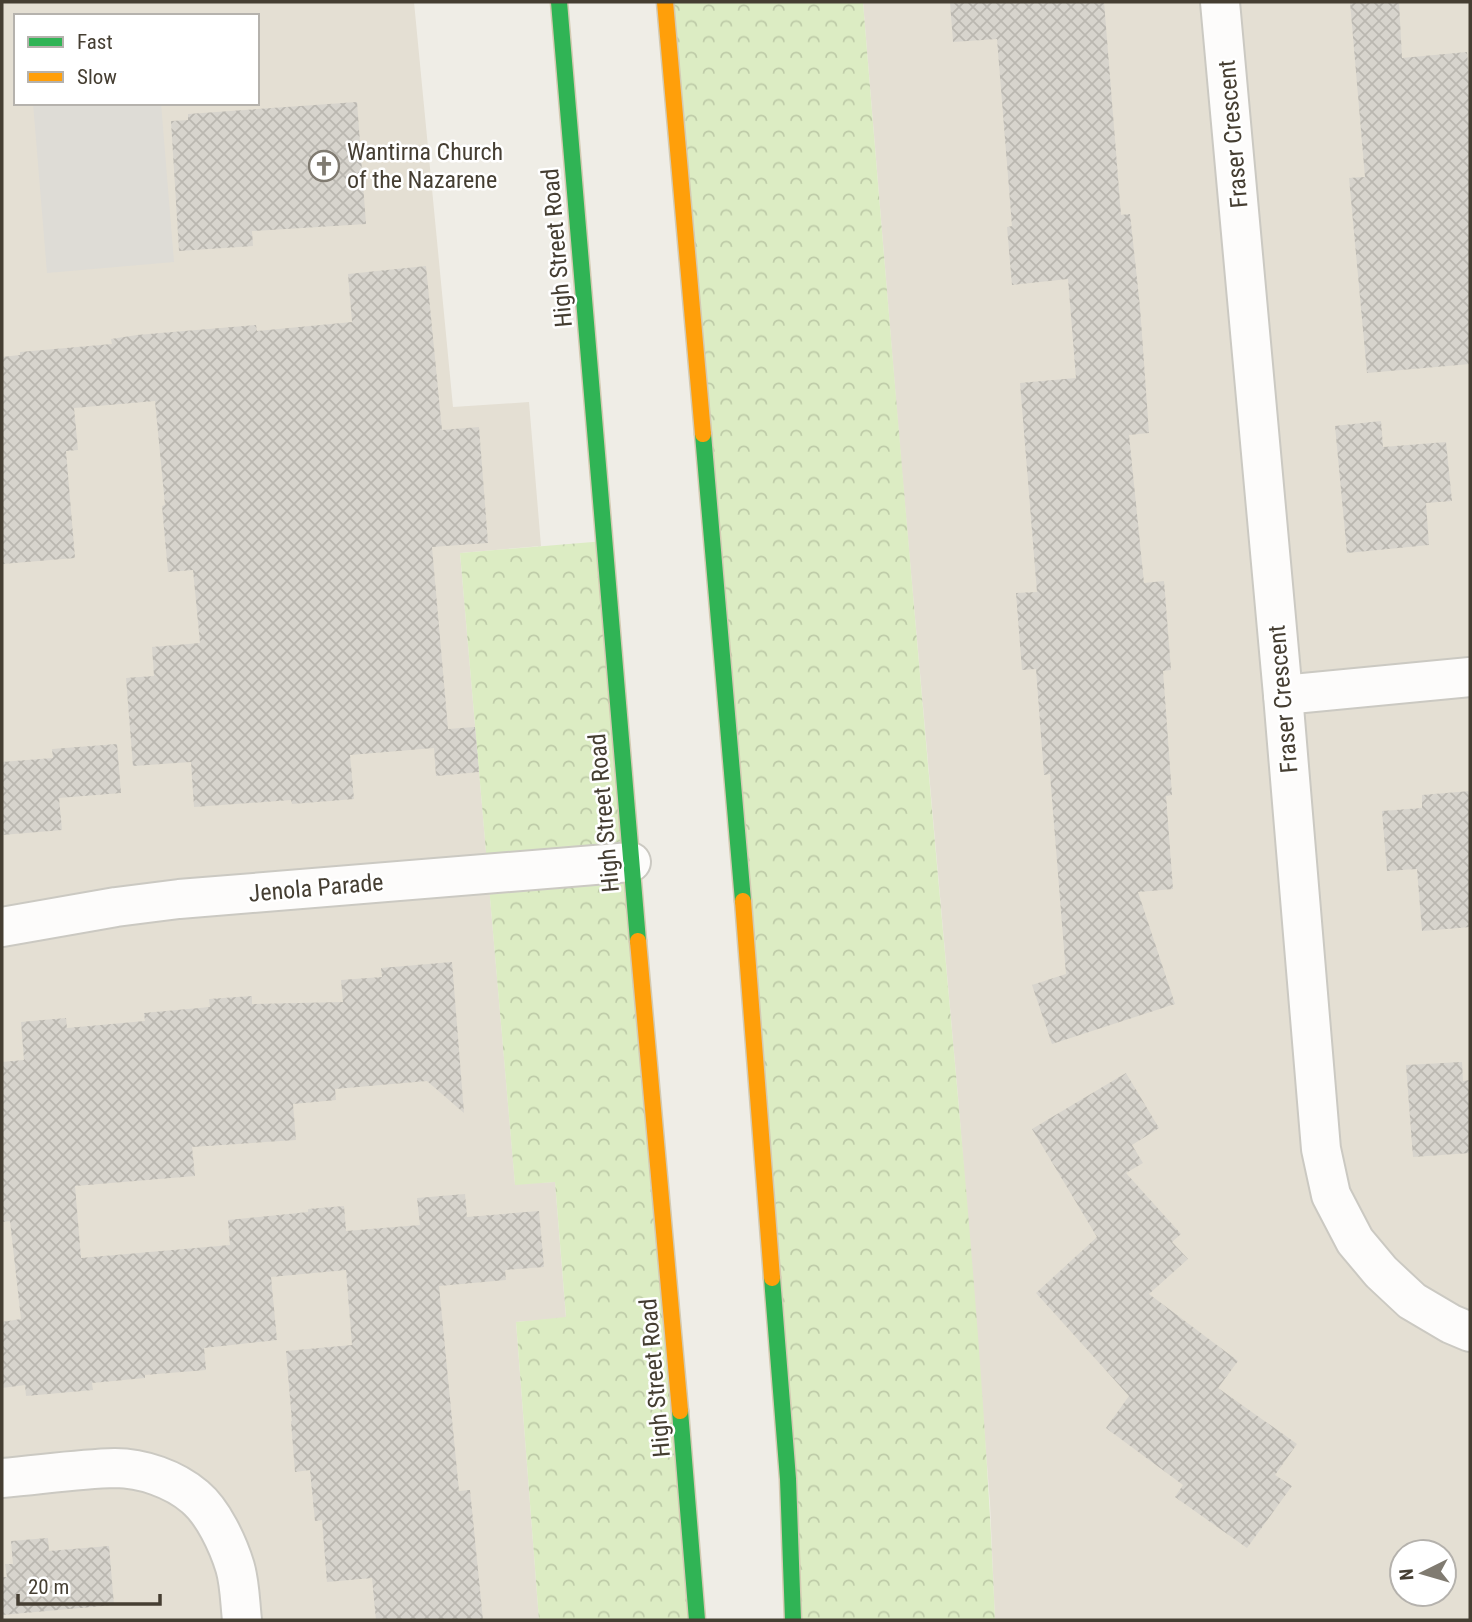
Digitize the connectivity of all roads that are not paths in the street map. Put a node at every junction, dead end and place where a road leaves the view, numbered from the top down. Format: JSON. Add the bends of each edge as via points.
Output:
{"nodes":[{"id":1,"x":559,"y":2,"type":"edge"},
{"id":2,"x":665,"y":2,"type":"edge"},
{"id":3,"x":1220,"y":2,"type":"edge"},
{"id":4,"x":1470,"y":677,"type":"edge"},
{"id":5,"x":1283,"y":695,"type":"junction"},
{"id":6,"x":631,"y":862,"type":"junction"},
{"id":7,"x":2,"y":927,"type":"edge"},
{"id":8,"x":1470,"y":1332,"type":"edge"},
{"id":9,"x":2,"y":1478,"type":"edge"},
{"id":10,"x":242,"y":1620,"type":"edge"},
{"id":11,"x":696,"y":1620,"type":"edge"},
{"id":12,"x":793,"y":1620,"type":"edge"}],
"edges":[{"from":1,"to":6,"type":"main road","name":"High Street Road"},
{"from":2,"to":12,"type":"main road","via":[[742,888],[788,1479]]},
{"from":3,"to":5,"type":"street","name":"Fraser Crescent"},
{"from":4,"to":5,"type":"street"},
{"from":5,"to":8,"type":"street","name":"Fraser Crescent","via":[[1316,1105],[1331,1195],[1355,1241],[1381,1272],[1412,1301]]},
{"from":6,"to":7,"type":"street","name":"Jenola Parade","via":[[179,899]]},
{"from":6,"to":11,"type":"main road","name":"High Street Road"},
{"from":9,"to":10,"type":"street","via":[[116,1468],[160,1477],[180,1487],[196,1497],[220,1530],[235,1568]]}]}
